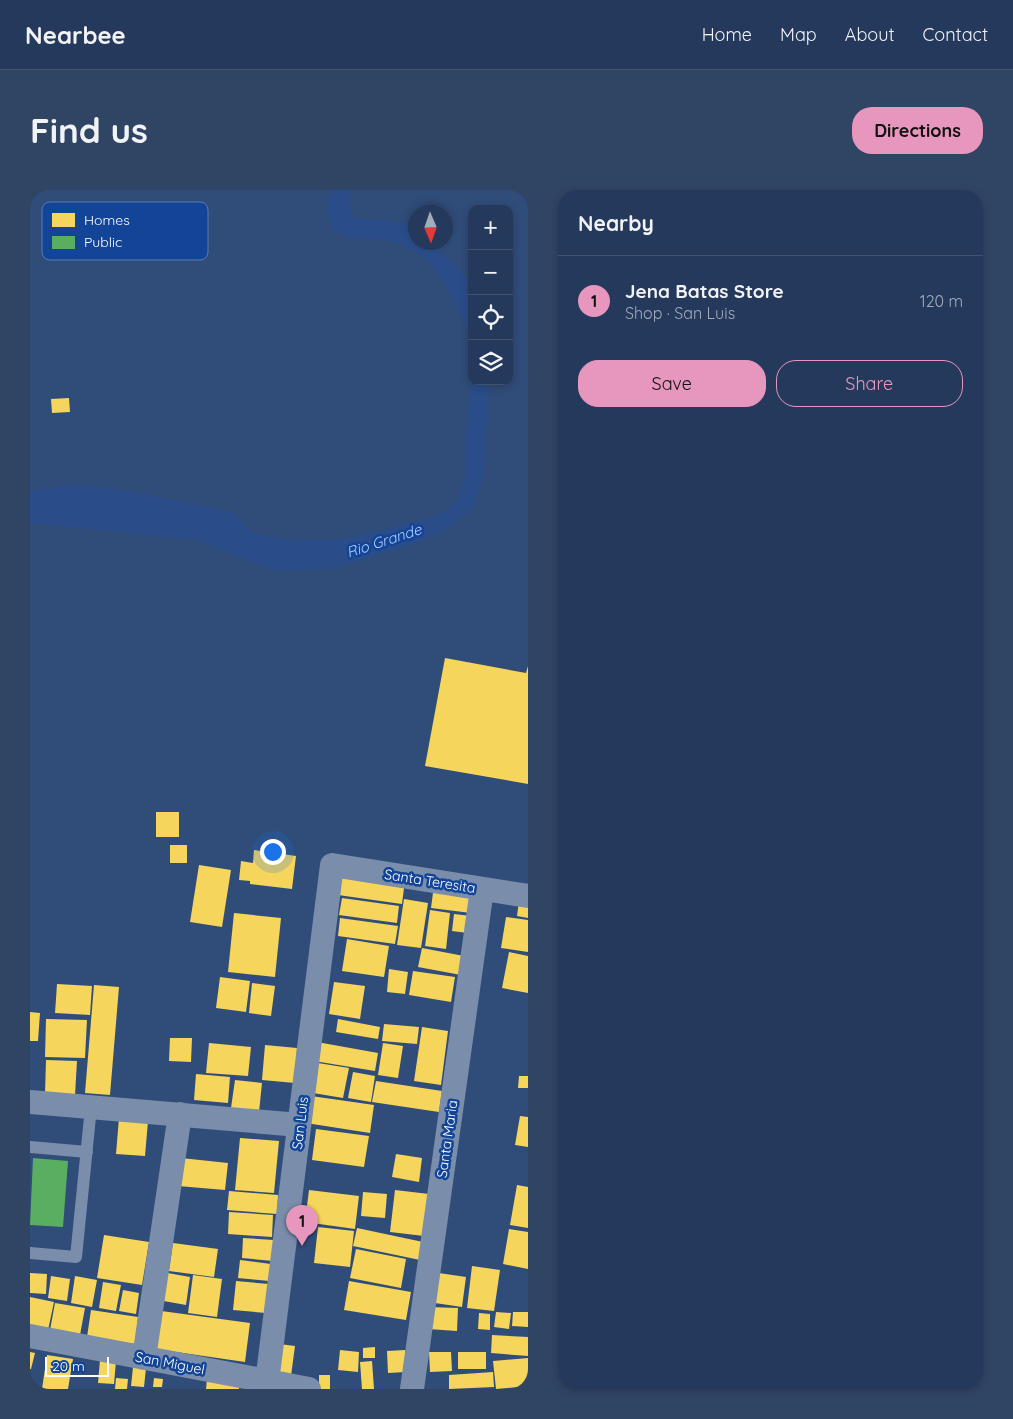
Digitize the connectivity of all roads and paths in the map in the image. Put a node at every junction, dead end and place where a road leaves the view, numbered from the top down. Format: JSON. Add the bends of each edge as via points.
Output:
{"nodes":[{"id":1,"x":332,"y":865,"type":"joint"},
{"id":2,"x":482,"y":889,"type":"junction"},
{"id":3,"x":528,"y":896,"type":"edge"},
{"id":4,"x":30,"y":1102,"type":"edge"},
{"id":5,"x":91,"y":1107,"type":"junction"},
{"id":6,"x":180,"y":1114,"type":"junction"},
{"id":7,"x":300,"y":1125,"type":"junction"},
{"id":8,"x":30,"y":1147,"type":"edge"},
{"id":9,"x":87,"y":1152,"type":"junction"},
{"id":10,"x":30,"y":1253,"type":"edge"},
{"id":11,"x":30,"y":1336,"type":"edge"},
{"id":12,"x":144,"y":1358,"type":"junction"},
{"id":13,"x":267,"y":1382,"type":"junction"},
{"id":14,"x":309,"y":1389,"type":"edge"},
{"id":15,"x":412,"y":1389,"type":"edge"}],
"edges":[{"from":1,"to":2,"type":"street","name":"Santa Teresita"},
{"from":1,"to":7,"type":"street","name":"San Luis"},
{"from":2,"to":3,"type":"street","name":"Santa Teresita"},
{"from":2,"to":15,"type":"street","name":"Santa Maria"},
{"from":4,"to":5,"type":"street"},
{"from":5,"to":6,"type":"street"},
{"from":5,"to":9,"type":"lane"},
{"from":6,"to":7,"type":"street"},
{"from":6,"to":12,"type":"street"},
{"from":7,"to":13,"type":"street","name":"San Luis"},
{"from":8,"to":9,"type":"lane"},
{"from":9,"to":10,"type":"lane","via":[[76,1257]]},
{"from":11,"to":12,"type":"street","name":"San Miguel"},
{"from":12,"to":13,"type":"street","name":"San Miguel"},
{"from":13,"to":14,"type":"street","name":"San Miguel"}]}
